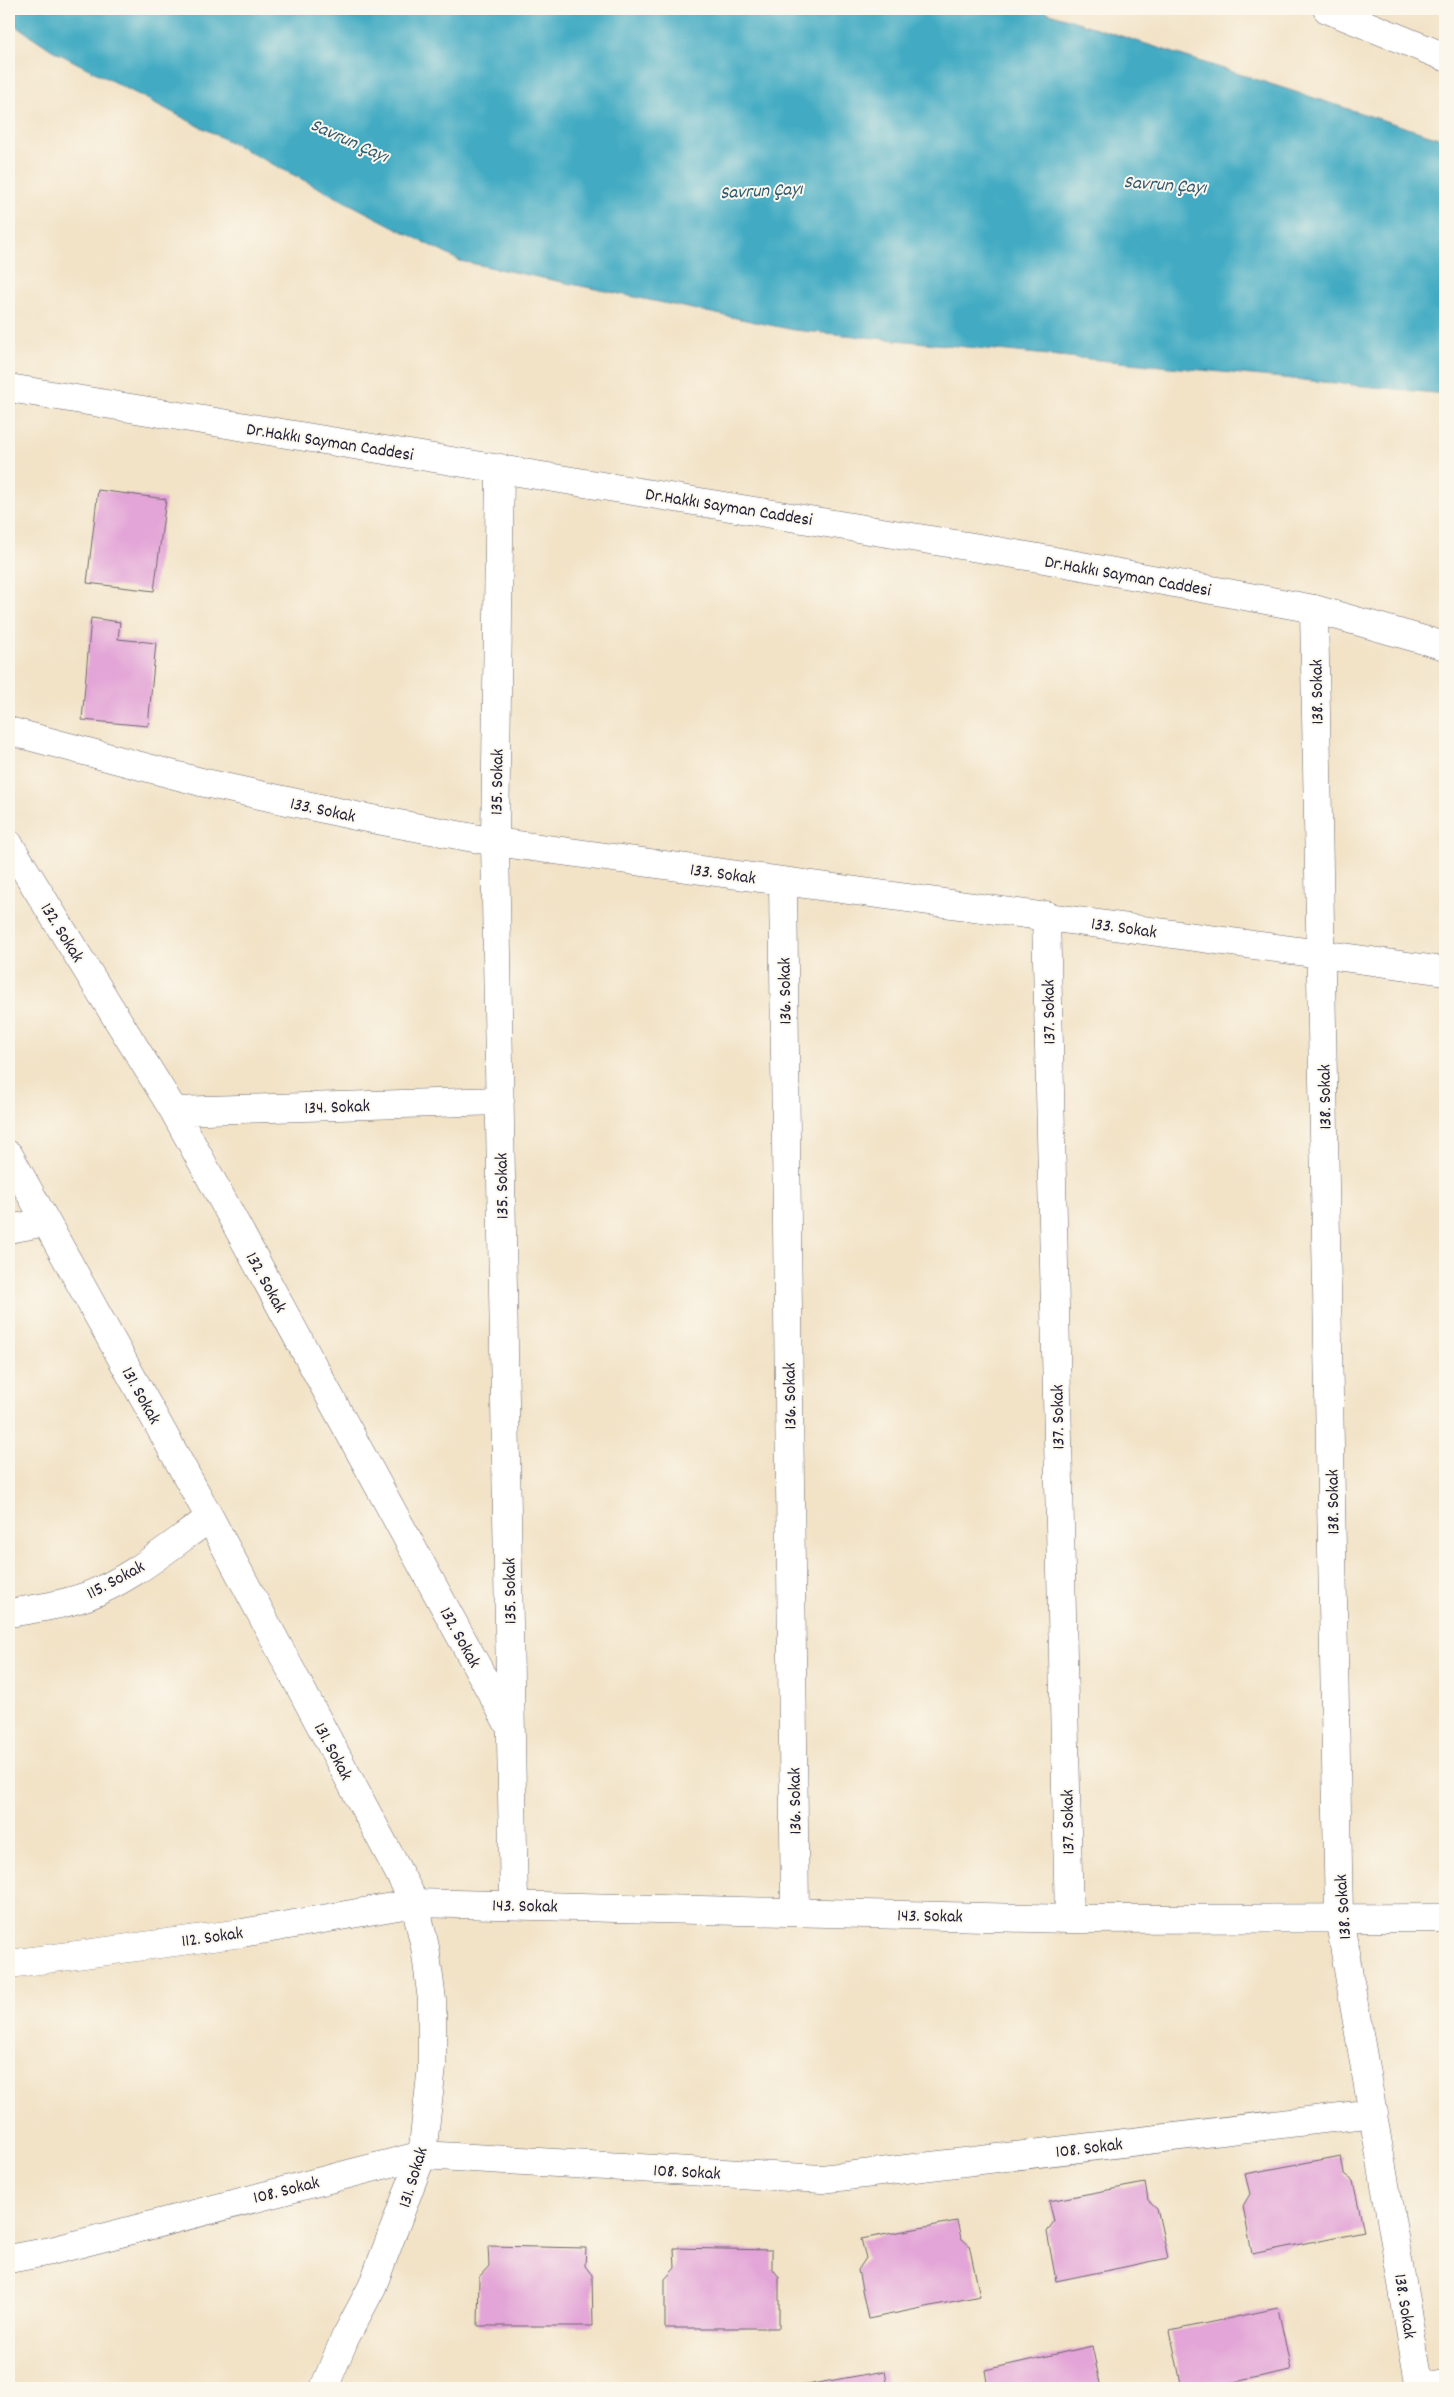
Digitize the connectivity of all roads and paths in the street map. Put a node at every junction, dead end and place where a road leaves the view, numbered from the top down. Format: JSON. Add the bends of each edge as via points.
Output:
{"nodes":[{"id":1,"x":1327,"y":9,"type":"edge"},
{"id":2,"x":1445,"y":57,"type":"edge"},
{"id":3,"x":9,"y":388,"type":"edge"},
{"id":4,"x":500,"y":468,"type":"junction"},
{"id":5,"x":1314,"y":609,"type":"junction"},
{"id":6,"x":1445,"y":646,"type":"edge"},
{"id":7,"x":9,"y":731,"type":"edge"},
{"id":8,"x":495,"y":842,"type":"junction"},
{"id":9,"x":9,"y":844,"type":"edge"},
{"id":10,"x":783,"y":880,"type":"junction"},
{"id":11,"x":1046,"y":916,"type":"junction"},
{"id":12,"x":1322,"y":955,"type":"junction"},
{"id":13,"x":1445,"y":971,"type":"edge"},
{"id":14,"x":500,"y":1101,"type":"junction"},
{"id":15,"x":174,"y":1112,"type":"junction"},
{"id":16,"x":9,"y":1155,"type":"edge"},
{"id":17,"x":46,"y":1222,"type":"junction"},
{"id":18,"x":9,"y":1229,"type":"edge"},
{"id":19,"x":210,"y":1518,"type":"junction"},
{"id":20,"x":9,"y":1613,"type":"edge"},
{"id":21,"x":511,"y":1728,"type":"junction"},
{"id":22,"x":415,"y":1903,"type":"junction"},
{"id":23,"x":514,"y":1905,"type":"junction"},
{"id":24,"x":795,"y":1912,"type":"junction"},
{"id":25,"x":1339,"y":1917,"type":"junction"},
{"id":26,"x":1445,"y":1918,"type":"edge"},
{"id":27,"x":1069,"y":1919,"type":"junction"},
{"id":28,"x":9,"y":1964,"type":"edge"},
{"id":29,"x":1374,"y":2113,"type":"junction"},
{"id":30,"x":422,"y":2154,"type":"junction"},
{"id":31,"x":9,"y":2259,"type":"edge"},
{"id":32,"x":1445,"y":2384,"type":"edge"},
{"id":33,"x":324,"y":2388,"type":"edge"},
{"id":34,"x":1421,"y":2388,"type":"edge"}],
"edges":[{"from":1,"to":2,"type":"street"},
{"from":3,"to":4,"type":"street","name":"Dr.Hakkı Sayman Caddesi"},
{"from":4,"to":5,"type":"street","name":"Dr.Hakkı Sayman Caddesi","via":[[1033,557]]},
{"from":4,"to":8,"type":"street","name":"135. Sokak"},
{"from":5,"to":6,"type":"street","name":"Dr.Hakkı Sayman Caddesi"},
{"from":5,"to":12,"type":"street","name":"138. Sokak"},
{"from":7,"to":8,"type":"street","name":"133. Sokak","via":[[200,782]]},
{"from":8,"to":10,"type":"street","name":"133. Sokak"},
{"from":8,"to":14,"type":"street","name":"135. Sokak"},
{"from":9,"to":15,"type":"street","name":"132. Sokak"},
{"from":10,"to":11,"type":"street","name":"133. Sokak"},
{"from":10,"to":24,"type":"street","name":"136. Sokak"},
{"from":11,"to":12,"type":"street","name":"133. Sokak"},
{"from":11,"to":27,"type":"street","name":"137. Sokak"},
{"from":12,"to":13,"type":"street","name":"133. Sokak"},
{"from":12,"to":25,"type":"street","name":"138. Sokak"},
{"from":14,"to":15,"type":"street","name":"134. Sokak"},
{"from":14,"to":21,"type":"street","name":"135. Sokak"},
{"from":15,"to":21,"type":"street","name":"132. Sokak"},
{"from":16,"to":17,"type":"street","name":"131. Sokak"},
{"from":17,"to":18,"type":"street"},
{"from":17,"to":19,"type":"street","name":"131. Sokak"},
{"from":19,"to":20,"type":"street","name":"115. Sokak","via":[[130,1574],[89,1595]]},
{"from":19,"to":22,"type":"street","name":"131. Sokak"},
{"from":21,"to":23,"type":"street","name":"135. Sokak"},
{"from":22,"to":23,"type":"street","name":"143. Sokak"},
{"from":22,"to":28,"type":"street","name":"112. Sokak","via":[[242,1933]]},
{"from":22,"to":30,"type":"street","name":"131. Sokak","via":[[432,2000],[432,2066]]},
{"from":23,"to":24,"type":"street","name":"143. Sokak"},
{"from":24,"to":27,"type":"street","name":"143. Sokak"},
{"from":25,"to":26,"type":"street","name":"143. Sokak"},
{"from":25,"to":27,"type":"street","name":"143. Sokak"},
{"from":25,"to":29,"type":"street","name":"138. Sokak"},
{"from":29,"to":30,"type":"street","name":"108. Sokak","via":[[822,2179]]},
{"from":29,"to":34,"type":"street","name":"138. Sokak"},
{"from":30,"to":31,"type":"street","name":"108. Sokak","via":[[51,2251]]},
{"from":30,"to":33,"type":"street","name":"131. Sokak","via":[[372,2287],[344,2338]]},
{"from":32,"to":34,"type":"street"}]}
